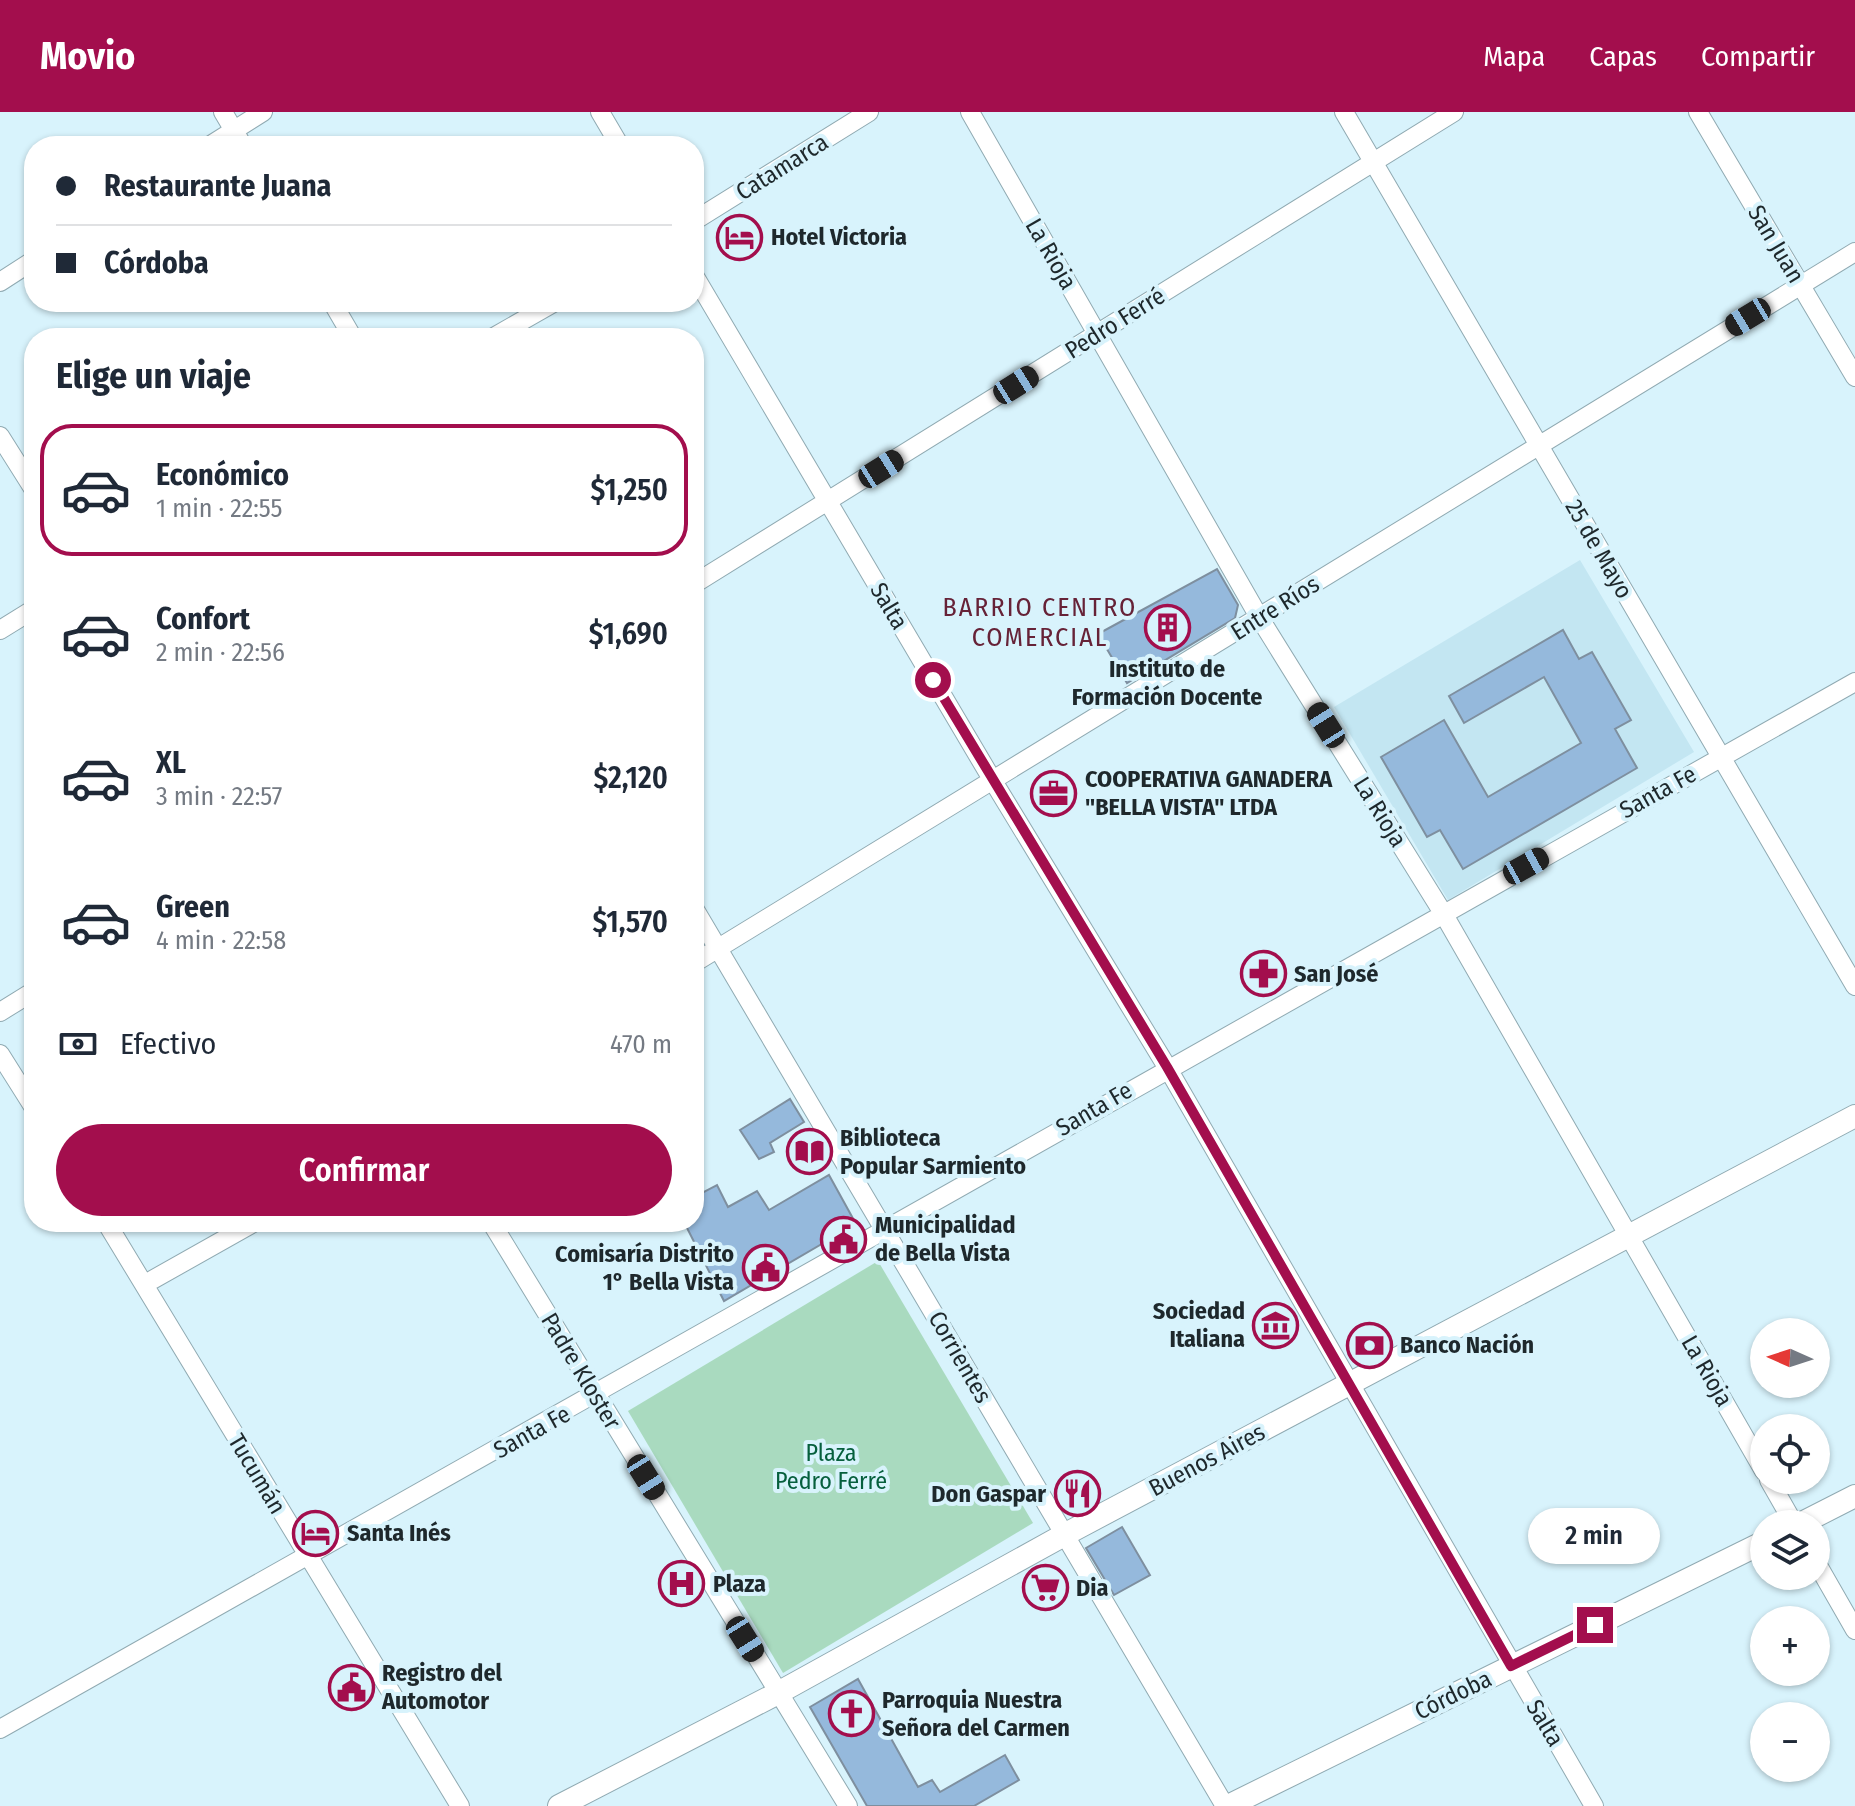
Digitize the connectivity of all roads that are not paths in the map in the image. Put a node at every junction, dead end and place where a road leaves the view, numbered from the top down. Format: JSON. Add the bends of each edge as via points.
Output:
{"nodes":[{"id":1,"x":223,"y":112,"type":"edge"},
{"id":2,"x":263,"y":112,"type":"edge"},
{"id":3,"x":600,"y":112,"type":"edge"},
{"id":4,"x":869,"y":112,"type":"edge"},
{"id":5,"x":970,"y":112,"type":"edge"},
{"id":6,"x":1344,"y":112,"type":"edge"},
{"id":7,"x":1454,"y":112,"type":"edge"},
{"id":8,"x":1698,"y":112,"type":"edge"},
{"id":9,"x":238,"y":136,"type":"edge"},
{"id":10,"x":241,"y":136,"type":"edge"},
{"id":11,"x":614,"y":136,"type":"edge"},
{"id":12,"x":1374,"y":162,"type":"junction"},
{"id":13,"x":704,"y":215,"type":"edge"},
{"id":14,"x":1855,"y":252,"type":"edge"},
{"id":15,"x":24,"y":266,"type":"edge"},
{"id":16,"x":0,"y":282,"type":"edge"},
{"id":17,"x":1800,"y":285,"type":"junction"},
{"id":18,"x":704,"y":292,"type":"edge"},
{"id":19,"x":538,"y":312,"type":"edge"},
{"id":20,"x":510,"y":328,"type":"edge"},
{"id":21,"x":1096,"y":335,"type":"junction"},
{"id":22,"x":1855,"y":377,"type":"edge"},
{"id":23,"x":0,"y":436,"type":"edge"},
{"id":24,"x":1538,"y":445,"type":"junction"},
{"id":25,"x":24,"y":474,"type":"edge"},
{"id":26,"x":828,"y":502,"type":"junction"},
{"id":27,"x":704,"y":578,"type":"edge"},
{"id":28,"x":24,"y":615,"type":"edge"},
{"id":29,"x":1259,"y":617,"type":"junction"},
{"id":30,"x":0,"y":630,"type":"edge"},
{"id":31,"x":1855,"y":682,"type":"edge"},
{"id":32,"x":1721,"y":757,"type":"junction"},
{"id":33,"x":993,"y":781,"type":"junction"},
{"id":34,"x":1443,"y":913,"type":"junction"},
{"id":35,"x":704,"y":925,"type":"edge"},
{"id":36,"x":718,"y":948,"type":"junction"},
{"id":37,"x":704,"y":957,"type":"edge"},
{"id":38,"x":1855,"y":986,"type":"edge"},
{"id":39,"x":24,"y":997,"type":"edge"},
{"id":40,"x":0,"y":1012,"type":"edge"},
{"id":41,"x":0,"y":1054,"type":"edge"},
{"id":42,"x":1167,"y":1067,"type":"junction"},
{"id":43,"x":24,"y":1092,"type":"edge"},
{"id":44,"x":1855,"y":1116,"type":"edge"},
{"id":45,"x":886,"y":1229,"type":"junction"},
{"id":46,"x":112,"y":1232,"type":"edge"},
{"id":47,"x":237,"y":1232,"type":"edge"},
{"id":48,"x":497,"y":1232,"type":"edge"},
{"id":49,"x":1630,"y":1237,"type":"junction"},
{"id":50,"x":145,"y":1284,"type":"junction"},
{"id":51,"x":1351,"y":1384,"type":"junction"},
{"id":52,"x":596,"y":1396,"type":"junction"},
{"id":53,"x":1750,"y":1447,"type":"edge"},
{"id":54,"x":1855,"y":1496,"type":"edge"},
{"id":55,"x":1828,"y":1510,"type":"edge"},
{"id":56,"x":1064,"y":1535,"type":"junction"},
{"id":57,"x":1750,"y":1549,"type":"edge"},
{"id":58,"x":307,"y":1559,"type":"junction"},
{"id":59,"x":1830,"y":1586,"type":"edge"},
{"id":60,"x":1855,"y":1630,"type":"edge"},
{"id":61,"x":1511,"y":1666,"type":"junction"},
{"id":62,"x":778,"y":1693,"type":"junction"},
{"id":63,"x":0,"y":1729,"type":"edge"},
{"id":64,"x":460,"y":1806,"type":"edge"},
{"id":65,"x":559,"y":1806,"type":"edge"},
{"id":66,"x":848,"y":1806,"type":"edge"},
{"id":67,"x":1226,"y":1806,"type":"edge"},
{"id":68,"x":1594,"y":1806,"type":"edge"}],
"edges":[{"from":1,"to":9,"type":"street"},
{"from":2,"to":10,"type":"street"},
{"from":3,"to":11,"type":"street"},
{"from":4,"to":13,"type":"street","name":"Catamarca"},
{"from":5,"to":21,"type":"street","name":"La Rioja"},
{"from":6,"to":12,"type":"street","name":"25 de Mayo"},
{"from":7,"to":12,"type":"street","name":"Pedro Ferré"},
{"from":8,"to":17,"type":"street","name":"San Juan"},
{"from":12,"to":21,"type":"street","name":"Pedro Ferré"},
{"from":12,"to":24,"type":"street","name":"25 de Mayo"},
{"from":14,"to":17,"type":"street","name":"Entre Ríos"},
{"from":15,"to":16,"type":"street"},
{"from":17,"to":22,"type":"street","name":"San Juan"},
{"from":17,"to":24,"type":"street","name":"Entre Ríos"},
{"from":18,"to":26,"type":"street","name":"Salta"},
{"from":19,"to":20,"type":"street"},
{"from":21,"to":26,"type":"street","name":"Pedro Ferré"},
{"from":21,"to":29,"type":"street","name":"La Rioja"},
{"from":23,"to":25,"type":"street"},
{"from":24,"to":29,"type":"street","name":"Entre Ríos"},
{"from":24,"to":32,"type":"street","name":"25 de Mayo"},
{"from":26,"to":27,"type":"street","name":"Pedro Ferré"},
{"from":26,"to":33,"type":"street","name":"Salta"},
{"from":28,"to":30,"type":"street"},
{"from":29,"to":33,"type":"street","name":"Entre Ríos"},
{"from":29,"to":34,"type":"street","name":"La Rioja"},
{"from":31,"to":32,"type":"street","name":"Santa Fe"},
{"from":32,"to":34,"type":"street","name":"Santa Fe"},
{"from":32,"to":38,"type":"street","name":"25 de Mayo"},
{"from":33,"to":36,"type":"street","name":"Entre Ríos"},
{"from":33,"to":42,"type":"street","name":"Salta"},
{"from":34,"to":42,"type":"street","name":"Santa Fe"},
{"from":34,"to":49,"type":"street","name":"La Rioja"},
{"from":35,"to":36,"type":"street","name":"Corrientes"},
{"from":36,"to":37,"type":"street","name":"Entre Ríos"},
{"from":36,"to":45,"type":"street","name":"Corrientes"},
{"from":39,"to":40,"type":"street"},
{"from":41,"to":43,"type":"street"},
{"from":42,"to":45,"type":"street","name":"Santa Fe"},
{"from":42,"to":51,"type":"street","name":"Salta"},
{"from":44,"to":49,"type":"street","name":"Buenos Aires"},
{"from":45,"to":52,"type":"street","name":"Santa Fe"},
{"from":45,"to":56,"type":"street","name":"Corrientes"},
{"from":46,"to":50,"type":"street","name":"Tucumán"},
{"from":47,"to":50,"type":"street"},
{"from":48,"to":52,"type":"street","name":"Padre Kloster"},
{"from":49,"to":51,"type":"street","name":"Buenos Aires"},
{"from":49,"to":53,"type":"street","name":"La Rioja"},
{"from":50,"to":58,"type":"street","name":"Tucumán"},
{"from":51,"to":56,"type":"street","name":"Buenos Aires"},
{"from":51,"to":61,"type":"street","name":"Salta"},
{"from":52,"to":58,"type":"street","name":"Santa Fe"},
{"from":52,"to":62,"type":"street","name":"Padre Kloster"},
{"from":54,"to":55,"type":"street"},
{"from":56,"to":62,"type":"street","name":"Buenos Aires"},
{"from":56,"to":67,"type":"street","name":"Corrientes"},
{"from":57,"to":61,"type":"street","name":"Córdoba"},
{"from":58,"to":63,"type":"street","name":"Santa Fe"},
{"from":58,"to":64,"type":"street","name":"Tucumán"},
{"from":59,"to":60,"type":"street"},
{"from":61,"to":67,"type":"street","name":"Córdoba"},
{"from":61,"to":68,"type":"street","name":"Salta"},
{"from":62,"to":65,"type":"street","name":"Buenos Aires"},
{"from":62,"to":66,"type":"street","name":"Padre Kloster"}]}
